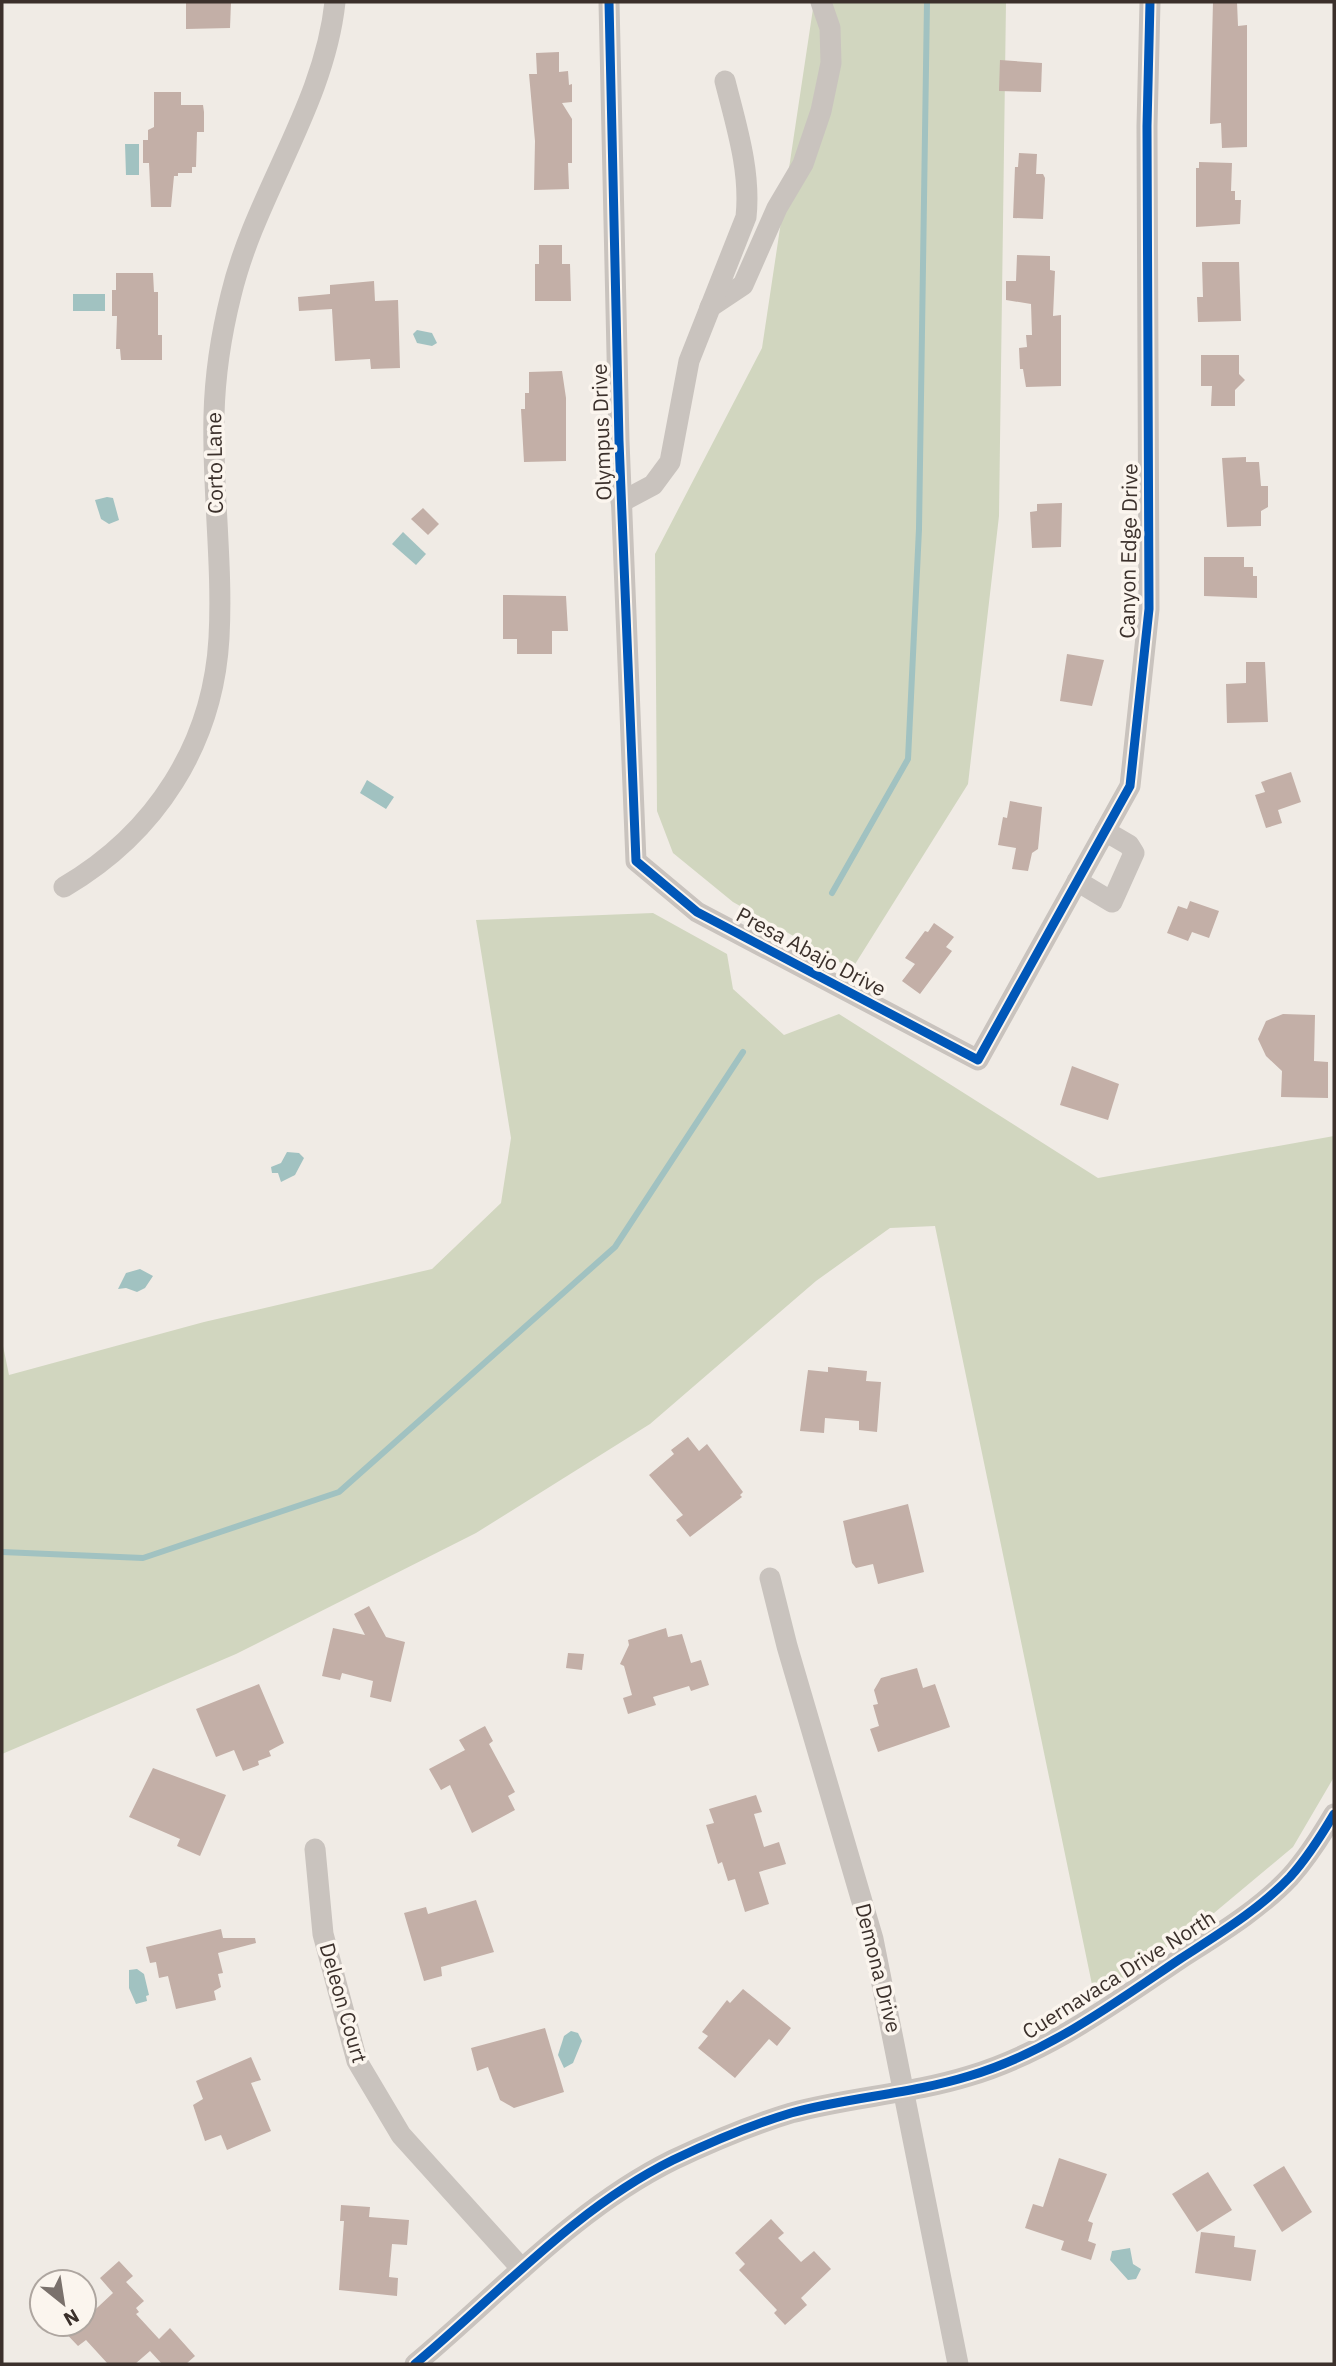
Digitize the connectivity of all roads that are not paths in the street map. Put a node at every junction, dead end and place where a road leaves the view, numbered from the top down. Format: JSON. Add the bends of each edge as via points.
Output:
{"nodes":[{"id":1,"x":335,"y":2,"type":"edge"},
{"id":2,"x":609,"y":2,"type":"edge"},
{"id":3,"x":821,"y":2,"type":"edge"},
{"id":4,"x":1150,"y":2,"type":"edge"},
{"id":5,"x":724,"y":81,"type":"dead end"},
{"id":6,"x":710,"y":307,"type":"junction"},
{"id":7,"x":621,"y":502,"type":"junction"},
{"id":8,"x":1105,"y":831,"type":"junction"},
{"id":9,"x":636,"y":861,"type":"joint"},
{"id":10,"x":1077,"y":881,"type":"junction"},
{"id":11,"x":64,"y":887,"type":"dead end"},
{"id":12,"x":978,"y":1060,"type":"joint"},
{"id":13,"x":770,"y":1578,"type":"dead end"},
{"id":14,"x":1334,"y":1814,"type":"edge"},
{"id":15,"x":315,"y":1849,"type":"dead end"},
{"id":16,"x":905,"y":2091,"type":"junction"},
{"id":17,"x":522,"y":2269,"type":"junction"},
{"id":18,"x":415,"y":2364,"type":"edge"},
{"id":19,"x":958,"y":2364,"type":"edge"}],
"edges":[{"from":1,"to":11,"type":"street","name":"Corto Lane","via":[[318,76],[248,241],[223,331],[214,416],[219,635],[205,717],[178,778],[159,806],[121,847]]},
{"from":2,"to":7,"type":"street","name":"Olympus Drive"},
{"from":3,"to":6,"type":"street","via":[[830,28],[831,63],[803,164],[777,208],[744,285]]},
{"from":4,"to":8,"type":"street","name":"Canyon Edge Drive","via":[[1149,609],[1130,786]]},
{"from":5,"to":6,"type":"street","via":[[748,197],[746,217]]},
{"from":6,"to":7,"type":"street","via":[[689,361],[670,462],[653,485]]},
{"from":7,"to":9,"type":"street","name":"Olympus Drive"},
{"from":8,"to":10,"type":"street","name":"Canyon Edge Drive"},
{"from":8,"to":10,"type":"street","via":[[1134,853],[1112,902]]},
{"from":9,"to":12,"type":"street","name":"Presa Abajo Drive","via":[[697,912]]},
{"from":10,"to":12,"type":"street","name":"Canyon Edge Drive"},
{"from":13,"to":16,"type":"street","name":"Demona Drive","via":[[873,1939]]},
{"from":14,"to":16,"type":"street","name":"Cuernavaca Drive North","via":[[1289,1878],[1100,2013],[1009,2063]]},
{"from":15,"to":17,"type":"street","name":"Deleon Court","via":[[323,1934],[357,2061],[401,2136]]},
{"from":16,"to":17,"type":"street","name":"Cuernavaca Drive North","via":[[793,2113],[730,2134],[619,2192]]},
{"from":16,"to":19,"type":"street","name":"Demona Drive"},
{"from":17,"to":18,"type":"street","name":"Cuernavaca Drive North"}]}
